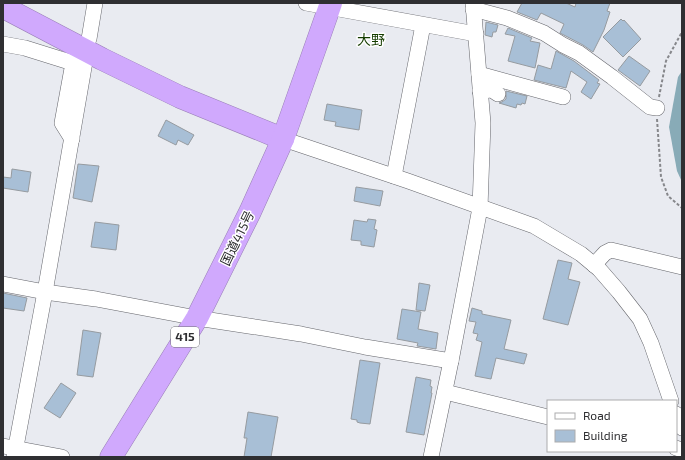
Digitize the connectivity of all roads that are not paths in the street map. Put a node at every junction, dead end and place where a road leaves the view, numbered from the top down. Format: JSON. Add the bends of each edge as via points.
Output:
{"nodes":[{"id":1,"x":95,"y":3,"type":"edge"},
{"id":2,"x":306,"y":3,"type":"edge"},
{"id":3,"x":330,"y":5,"type":"edge"},
{"id":4,"x":473,"y":6,"type":"edge"},
{"id":5,"x":3,"y":7,"type":"edge"},
{"id":6,"x":423,"y":25,"type":"junction"},
{"id":7,"x":476,"y":34,"type":"junction"},
{"id":8,"x":89,"y":39,"type":"dead end"},
{"id":9,"x":3,"y":44,"type":"edge"},
{"id":10,"x":86,"y":56,"type":"dead end"},
{"id":11,"x":479,"y":74,"type":"junction"},
{"id":12,"x":480,"y":91,"type":"junction"},
{"id":13,"x":498,"y":94,"type":"dead end"},
{"id":14,"x":563,"y":97,"type":"dead end"},
{"id":15,"x":657,"y":108,"type":"road end"},
{"id":16,"x":72,"y":139,"type":"junction"},
{"id":17,"x":283,"y":139,"type":"junction"},
{"id":18,"x":394,"y":176,"type":"junction"},
{"id":19,"x":480,"y":208,"type":"junction"},
{"id":20,"x":594,"y":265,"type":"junction"},
{"id":21,"x":682,"y":267,"type":"edge"},
{"id":22,"x":3,"y":284,"type":"edge"},
{"id":23,"x":45,"y":292,"type":"junction"},
{"id":24,"x":197,"y":318,"type":"junction"},
{"id":25,"x":451,"y":361,"type":"junction"},
{"id":26,"x":445,"y":392,"type":"junction"},
{"id":27,"x":671,"y":400,"type":"edge"},
{"id":28,"x":677,"y":416,"type":"edge"},
{"id":29,"x":547,"y":417,"type":"edge"},
{"id":30,"x":682,"y":428,"type":"edge"},
{"id":31,"x":10,"y":450,"type":"edge"},
{"id":32,"x":62,"y":457,"type":"edge"},
{"id":33,"x":111,"y":457,"type":"edge"},
{"id":34,"x":431,"y":457,"type":"edge"}],
"edges":[{"from":1,"to":8,"type":"street"},
{"from":2,"to":3,"type":"street"},
{"from":3,"to":6,"type":"street"},
{"from":3,"to":17,"type":"highway","name":"国道415号","number":"415"},
{"from":4,"to":7,"type":"street"},
{"from":4,"to":15,"type":"street","via":[[544,33],[579,53],[650,107]]},
{"from":5,"to":17,"type":"highway","via":[[180,98]]},
{"from":6,"to":7,"type":"street"},
{"from":6,"to":18,"type":"street"},
{"from":7,"to":11,"type":"street"},
{"from":9,"to":16,"type":"street","via":[[73,63],[62,123]]},
{"from":10,"to":16,"type":"street"},
{"from":11,"to":12,"type":"street"},
{"from":11,"to":14,"type":"street"},
{"from":12,"to":13,"type":"street","via":[[492,90]]},
{"from":12,"to":19,"type":"street","via":[[483,123]]},
{"from":16,"to":23,"type":"street"},
{"from":17,"to":18,"type":"street"},
{"from":17,"to":24,"type":"highway","name":"国道415号","number":"415"},
{"from":18,"to":19,"type":"street"},
{"from":19,"to":20,"type":"street","via":[[534,226],[581,254]]},
{"from":19,"to":25,"type":"street"},
{"from":20,"to":21,"type":"street","via":[[611,250]]},
{"from":20,"to":27,"type":"street","via":[[640,319]]},
{"from":22,"to":23,"type":"street"},
{"from":23,"to":24,"type":"street"},
{"from":23,"to":31,"type":"street"},
{"from":24,"to":25,"type":"street"},
{"from":24,"to":33,"type":"highway","name":"国道415号","number":"415"},
{"from":25,"to":26,"type":"street"},
{"from":26,"to":29,"type":"street"},
{"from":26,"to":34,"type":"street"},
{"from":28,"to":30,"type":"street"},
{"from":31,"to":32,"type":"street"}]}
